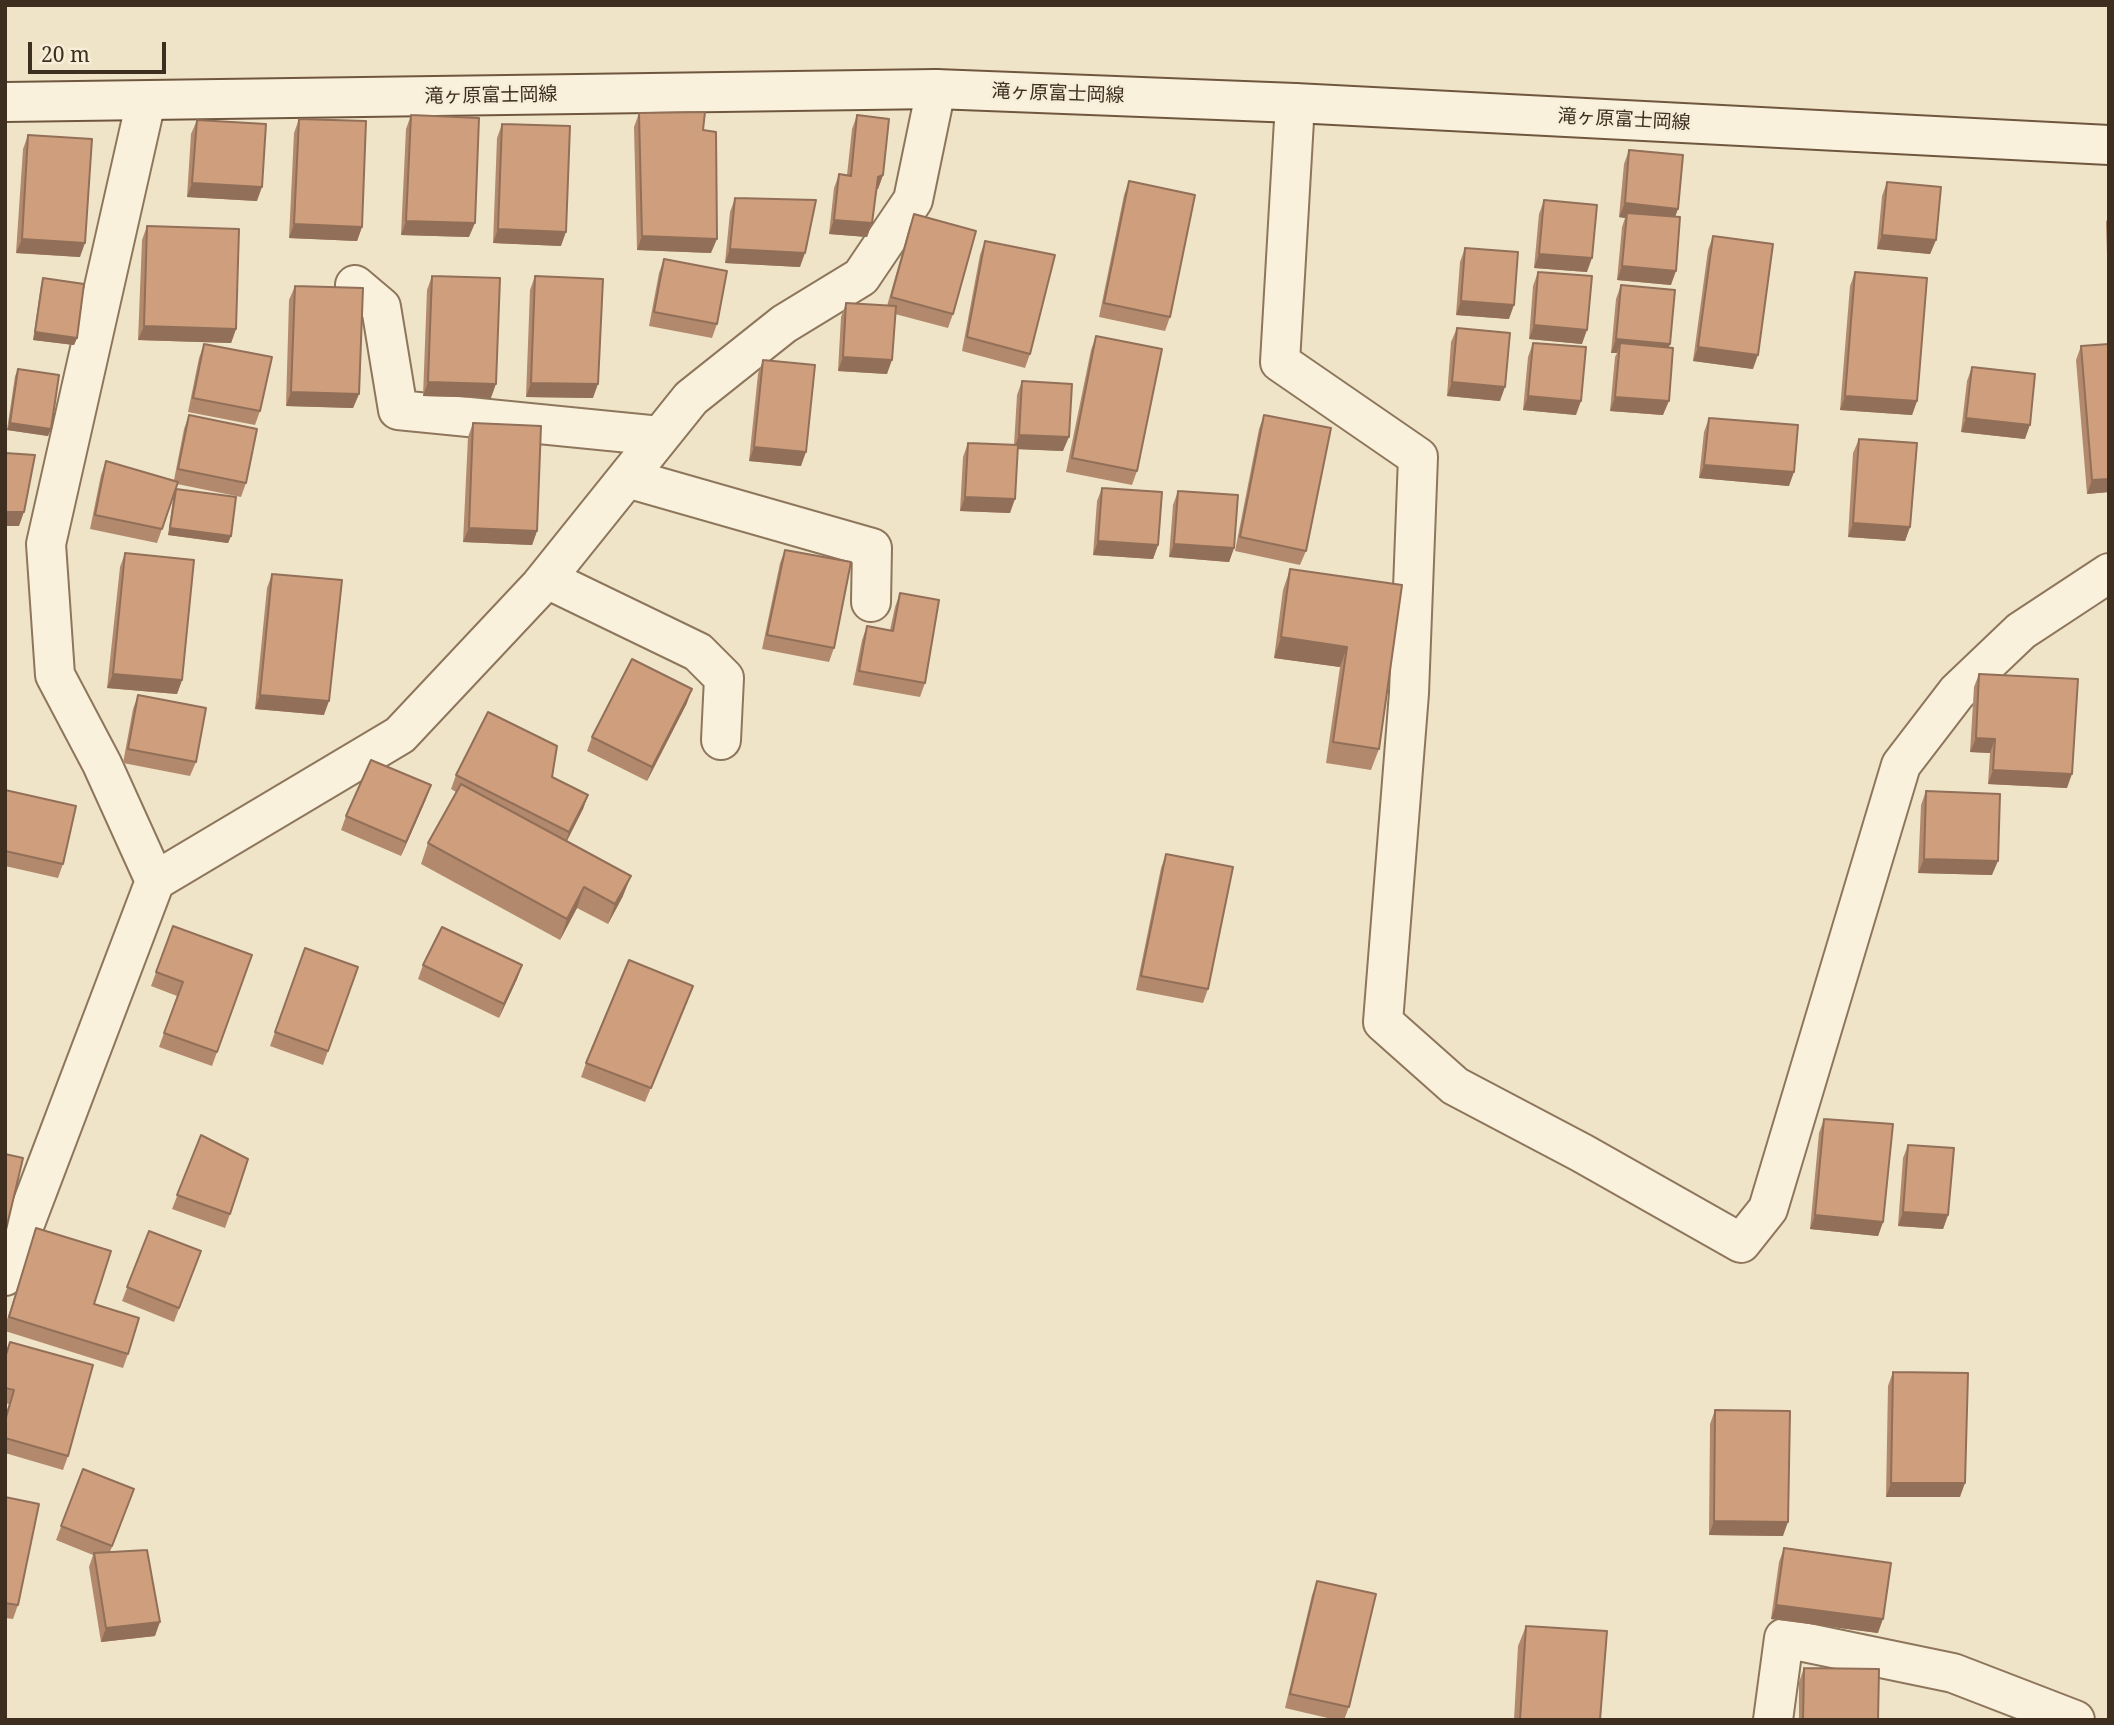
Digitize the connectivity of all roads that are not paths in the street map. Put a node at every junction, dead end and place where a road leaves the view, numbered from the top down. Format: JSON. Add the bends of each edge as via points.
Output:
{"nodes":[{"id":1,"x":936,"y":89,"type":"junction"},
{"id":2,"x":146,"y":101,"type":"junction"},
{"id":3,"x":5,"y":102,"type":"edge"},
{"id":4,"x":1295,"y":103,"type":"junction"},
{"id":5,"x":2109,"y":145,"type":"edge"},
{"id":6,"x":355,"y":285,"type":"edge"},
{"id":7,"x":660,"y":436,"type":"junction"},
{"id":8,"x":627,"y":478,"type":"junction"},
{"id":9,"x":2109,"y":573,"type":"edge"},
{"id":10,"x":547,"y":579,"type":"junction"},
{"id":11,"x":871,"y":602,"type":"dead end"},
{"id":12,"x":721,"y":740,"type":"dead end"},
{"id":13,"x":155,"y":881,"type":"junction"},
{"id":14,"x":5,"y":1276,"type":"edge"},
{"id":15,"x":1773,"y":1720,"type":"edge"},
{"id":16,"x":2075,"y":1720,"type":"edge"}],
"edges":[{"from":1,"to":2,"type":"street","name":"滝ヶ原富士岡線"},
{"from":1,"to":4,"type":"street","name":"滝ヶ原富士岡線"},
{"from":1,"to":7,"type":"street","via":[[913,200],[861,277],[783,324],[691,398]]},
{"from":2,"to":3,"type":"street","name":"滝ヶ原富士岡線"},
{"from":2,"to":13,"type":"street","via":[[46,544],[55,674]]},
{"from":4,"to":5,"type":"street","name":"滝ヶ原富士岡線"},
{"from":4,"to":9,"type":"street","via":[[1280,362],[1418,457],[1409,693],[1383,1022],[1455,1086],[1741,1243],[1768,1209],[1901,765],[1957,692],[2021,631]]},
{"from":6,"to":7,"type":"street","via":[[381,307],[398,410]]},
{"from":7,"to":8,"type":"street"},
{"from":8,"to":10,"type":"street"},
{"from":8,"to":11,"type":"street","via":[[872,548]]},
{"from":10,"to":12,"type":"street","via":[[698,652],[724,678]]},
{"from":10,"to":13,"type":"street","via":[[400,735]]},
{"from":13,"to":14,"type":"street"},
{"from":15,"to":16,"type":"street","via":[[1784,1638],[1953,1673]]}]}
